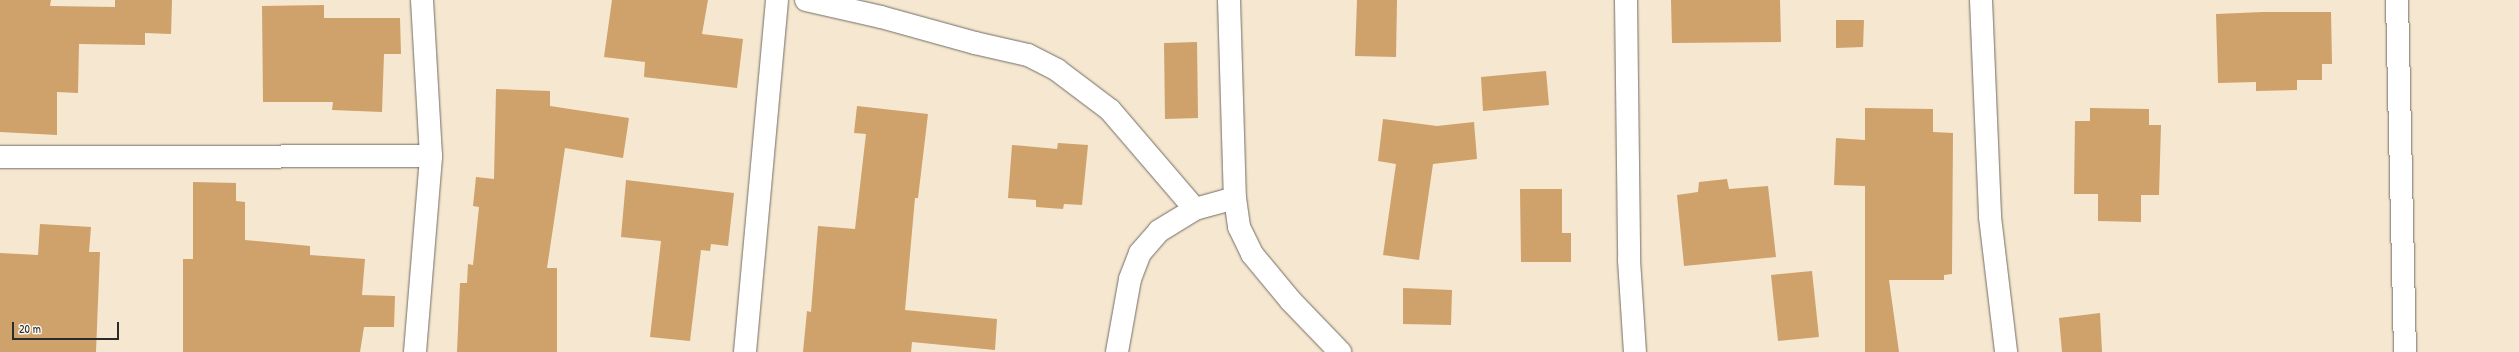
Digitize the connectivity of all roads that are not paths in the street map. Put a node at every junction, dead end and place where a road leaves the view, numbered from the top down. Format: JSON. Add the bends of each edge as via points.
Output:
{"nodes":[{"id":1,"x":422,"y":0,"type":"edge"},
{"id":2,"x":777,"y":0,"type":"edge"},
{"id":3,"x":806,"y":0,"type":"edge"},
{"id":4,"x":1230,"y":0,"type":"edge"},
{"id":5,"x":1626,"y":0,"type":"edge"},
{"id":6,"x":1982,"y":0,"type":"edge"},
{"id":7,"x":2397,"y":0,"type":"edge"},
{"id":8,"x":431,"y":156,"type":"junction"},
{"id":9,"x":0,"y":157,"type":"edge"},
{"id":10,"x":1235,"y":198,"type":"junction"},
{"id":11,"x":1196,"y":209,"type":"junction"},
{"id":12,"x":415,"y":352,"type":"edge"},
{"id":13,"x":745,"y":352,"type":"edge"},
{"id":14,"x":1117,"y":352,"type":"edge"},
{"id":15,"x":1340,"y":352,"type":"edge"},
{"id":16,"x":1635,"y":352,"type":"edge"},
{"id":17,"x":2006,"y":352,"type":"edge"},
{"id":18,"x":2405,"y":352,"type":"edge"}],
"edges":[{"from":1,"to":8,"type":"street"},
{"from":2,"to":13,"type":"street"},
{"from":3,"to":11,"type":"street","via":[[881,17],[975,44],[1006,49],[1034,58],[1057,70],[1110,110]]},
{"from":4,"to":10,"type":"street"},
{"from":5,"to":16,"type":"street","via":[[1629,260]]},
{"from":6,"to":17,"type":"street","via":[[1990,217]]},
{"from":7,"to":18,"type":"street"},
{"from":8,"to":9,"type":"street"},
{"from":8,"to":12,"type":"street"},
{"from":10,"to":11,"type":"street"},
{"from":10,"to":15,"type":"street","via":[[1239,227],[1252,254],[1291,302]]},
{"from":11,"to":14,"type":"street","via":[[1159,231],[1140,253],[1130,279]]}]}
